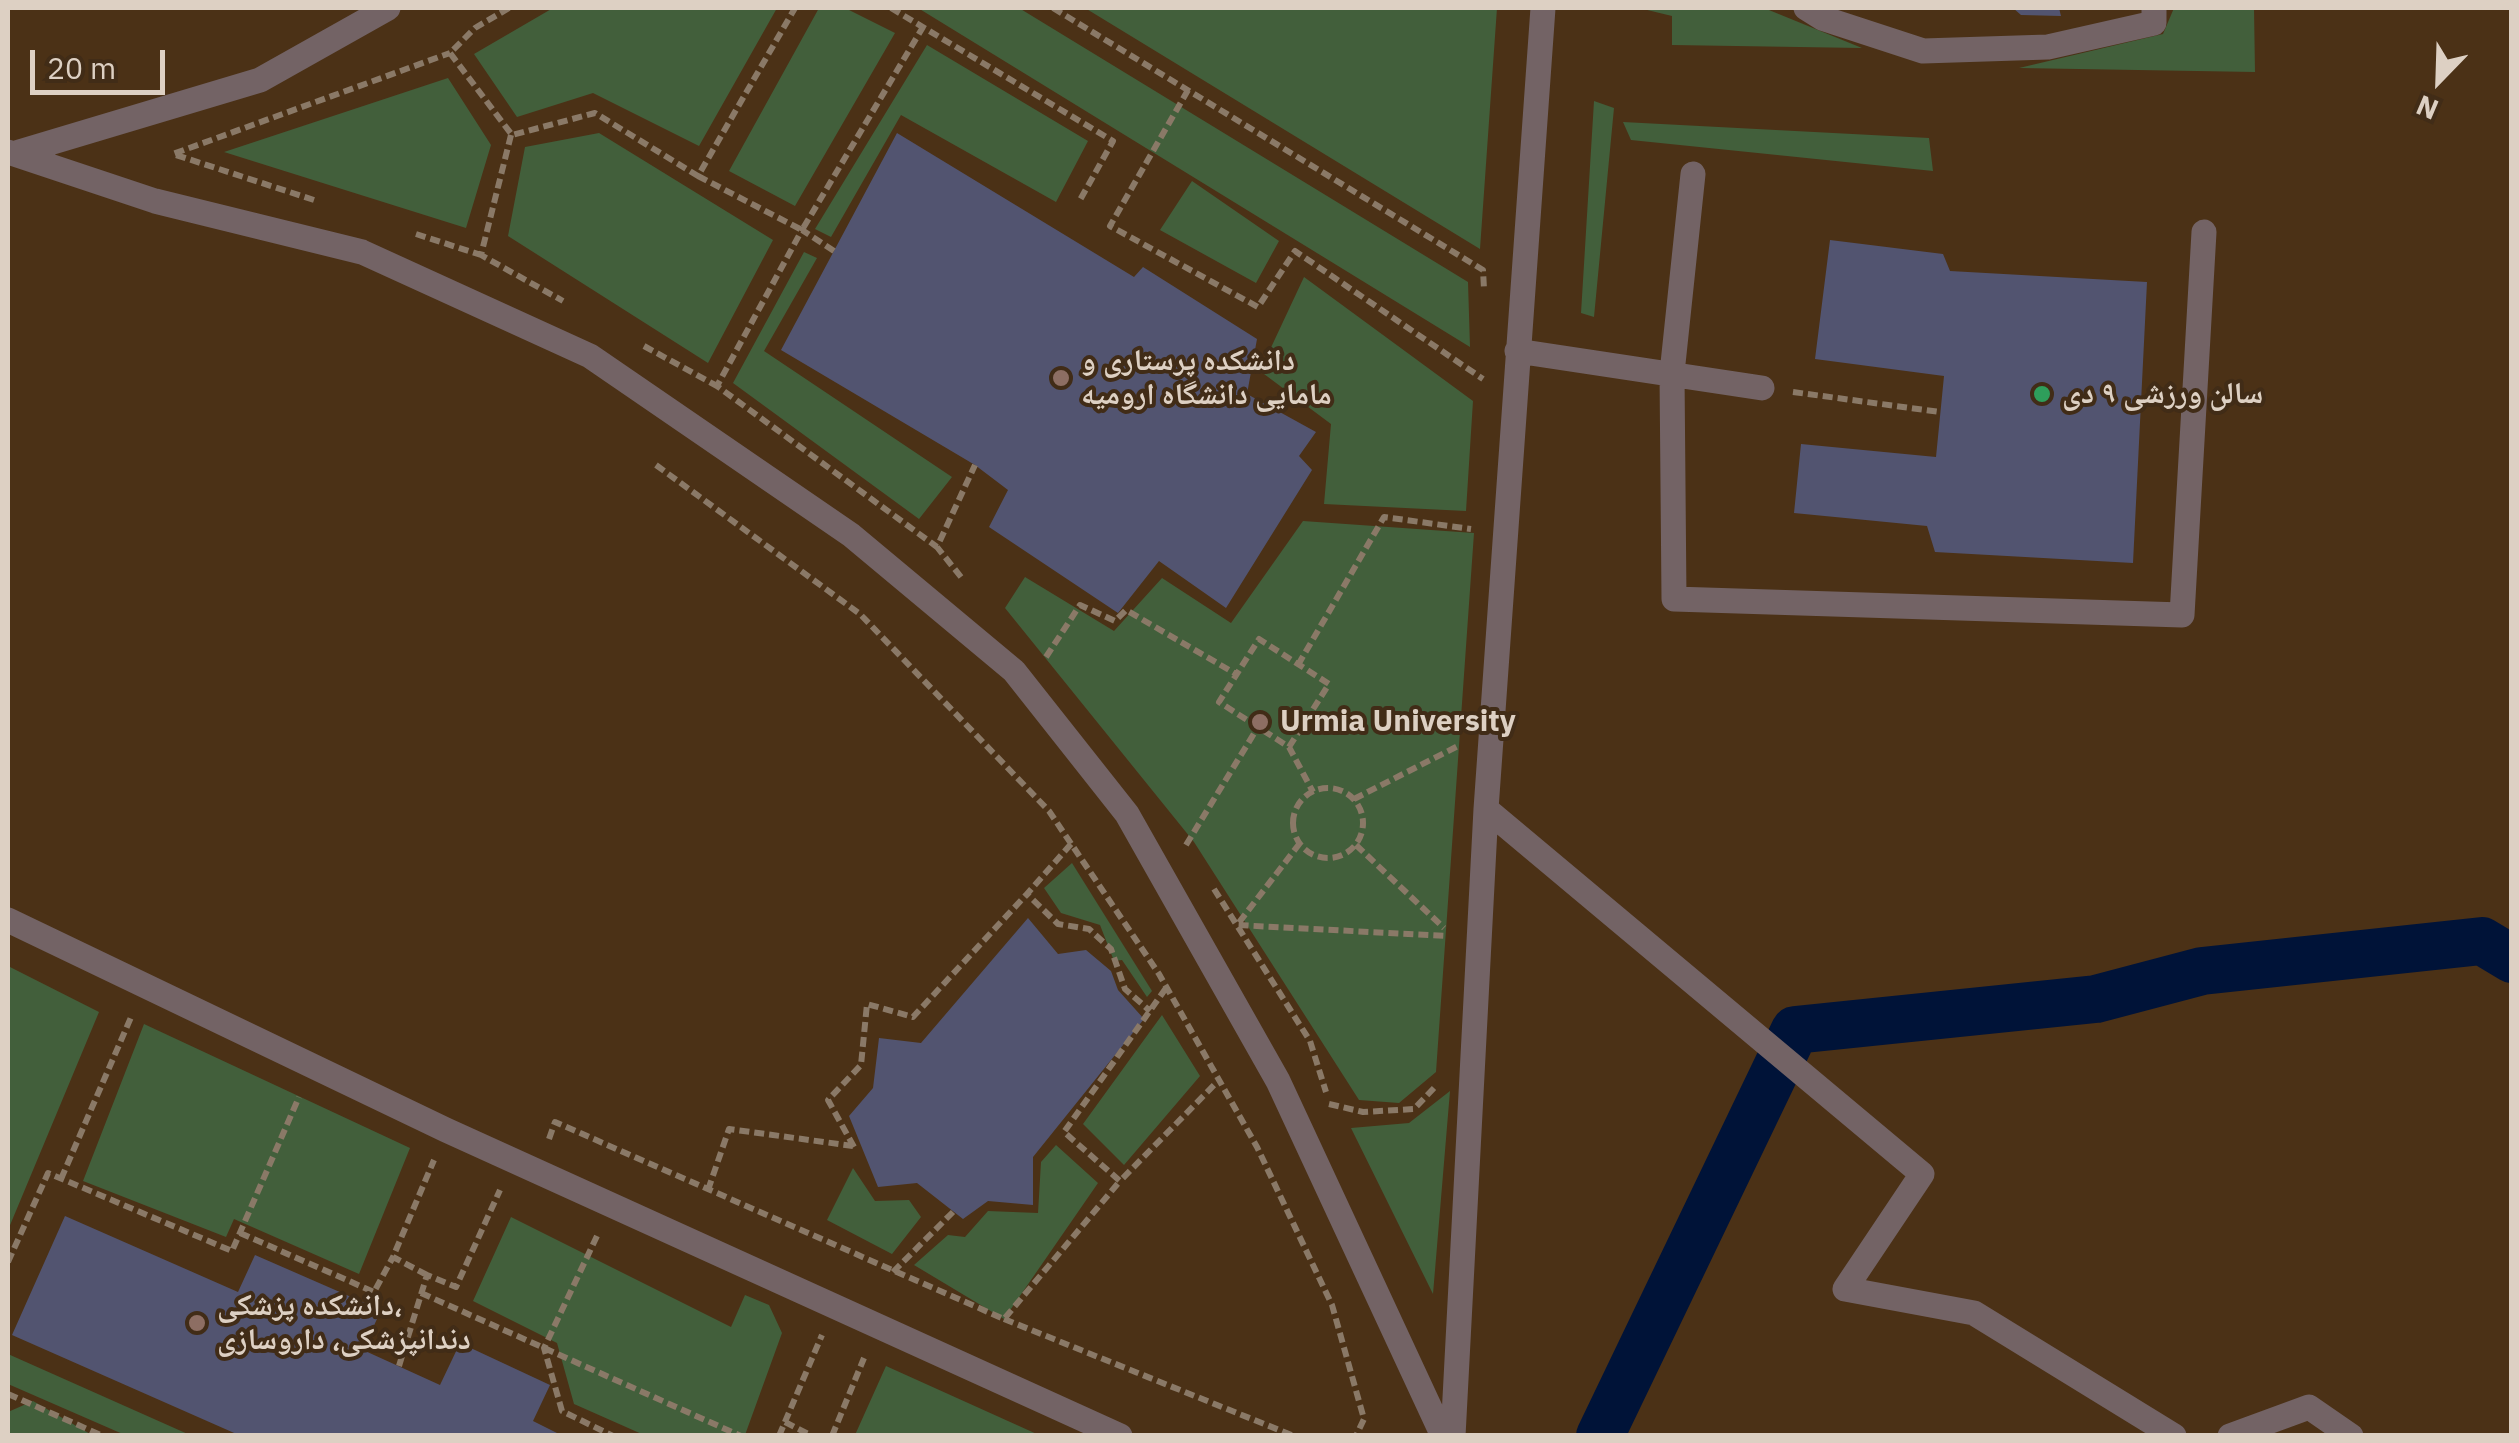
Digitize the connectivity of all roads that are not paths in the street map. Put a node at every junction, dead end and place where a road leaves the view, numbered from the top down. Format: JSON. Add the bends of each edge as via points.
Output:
{"nodes":[{"id":1,"x":388,"y":8,"type":"edge"},
{"id":2,"x":1542,"y":8,"type":"edge"},
{"id":3,"x":1806,"y":8,"type":"edge"},
{"id":4,"x":2154,"y":8,"type":"edge"},
{"id":5,"x":12,"y":152,"type":"edge"},
{"id":6,"x":1694,"y":174,"type":"dead end"},
{"id":7,"x":2204,"y":232,"type":"dead end"},
{"id":8,"x":1517,"y":350,"type":"junction"},
{"id":9,"x":1672,"y":373,"type":"junction"},
{"id":10,"x":1762,"y":388,"type":"road end"},
{"id":11,"x":1486,"y":810,"type":"junction"},
{"id":12,"x":8,"y":920,"type":"edge"},
{"id":13,"x":1120,"y":1436,"type":"edge"},
{"id":14,"x":1443,"y":1436,"type":"edge"},
{"id":15,"x":1453,"y":1436,"type":"edge"},
{"id":16,"x":2174,"y":1436,"type":"edge"},
{"id":17,"x":2230,"y":1436,"type":"edge"},
{"id":18,"x":2351,"y":1436,"type":"edge"}],
"edges":[{"from":1,"to":5,"type":"lane","via":[[260,80]]},
{"from":2,"to":8,"type":"lane"},
{"from":3,"to":4,"type":"lane","via":[[1924,52],[2048,47],[2154,23]]},
{"from":5,"to":14,"type":"lane","via":[[155,201],[362,252],[590,356],[850,535],[1014,671],[1127,814],[1268,1064]]},
{"from":6,"to":9,"type":"lane"},
{"from":7,"to":9,"type":"lane","via":[[2182,615],[1674,600]]},
{"from":8,"to":9,"type":"lane"},
{"from":8,"to":11,"type":"lane"},
{"from":9,"to":10,"type":"lane"},
{"from":11,"to":15,"type":"lane"},
{"from":11,"to":16,"type":"lane","via":[[1922,1174],[1845,1289],[1974,1313]]},
{"from":12,"to":13,"type":"lane","via":[[446,1130]]},
{"from":17,"to":18,"type":"lane","via":[[2309,1407]]}]}
